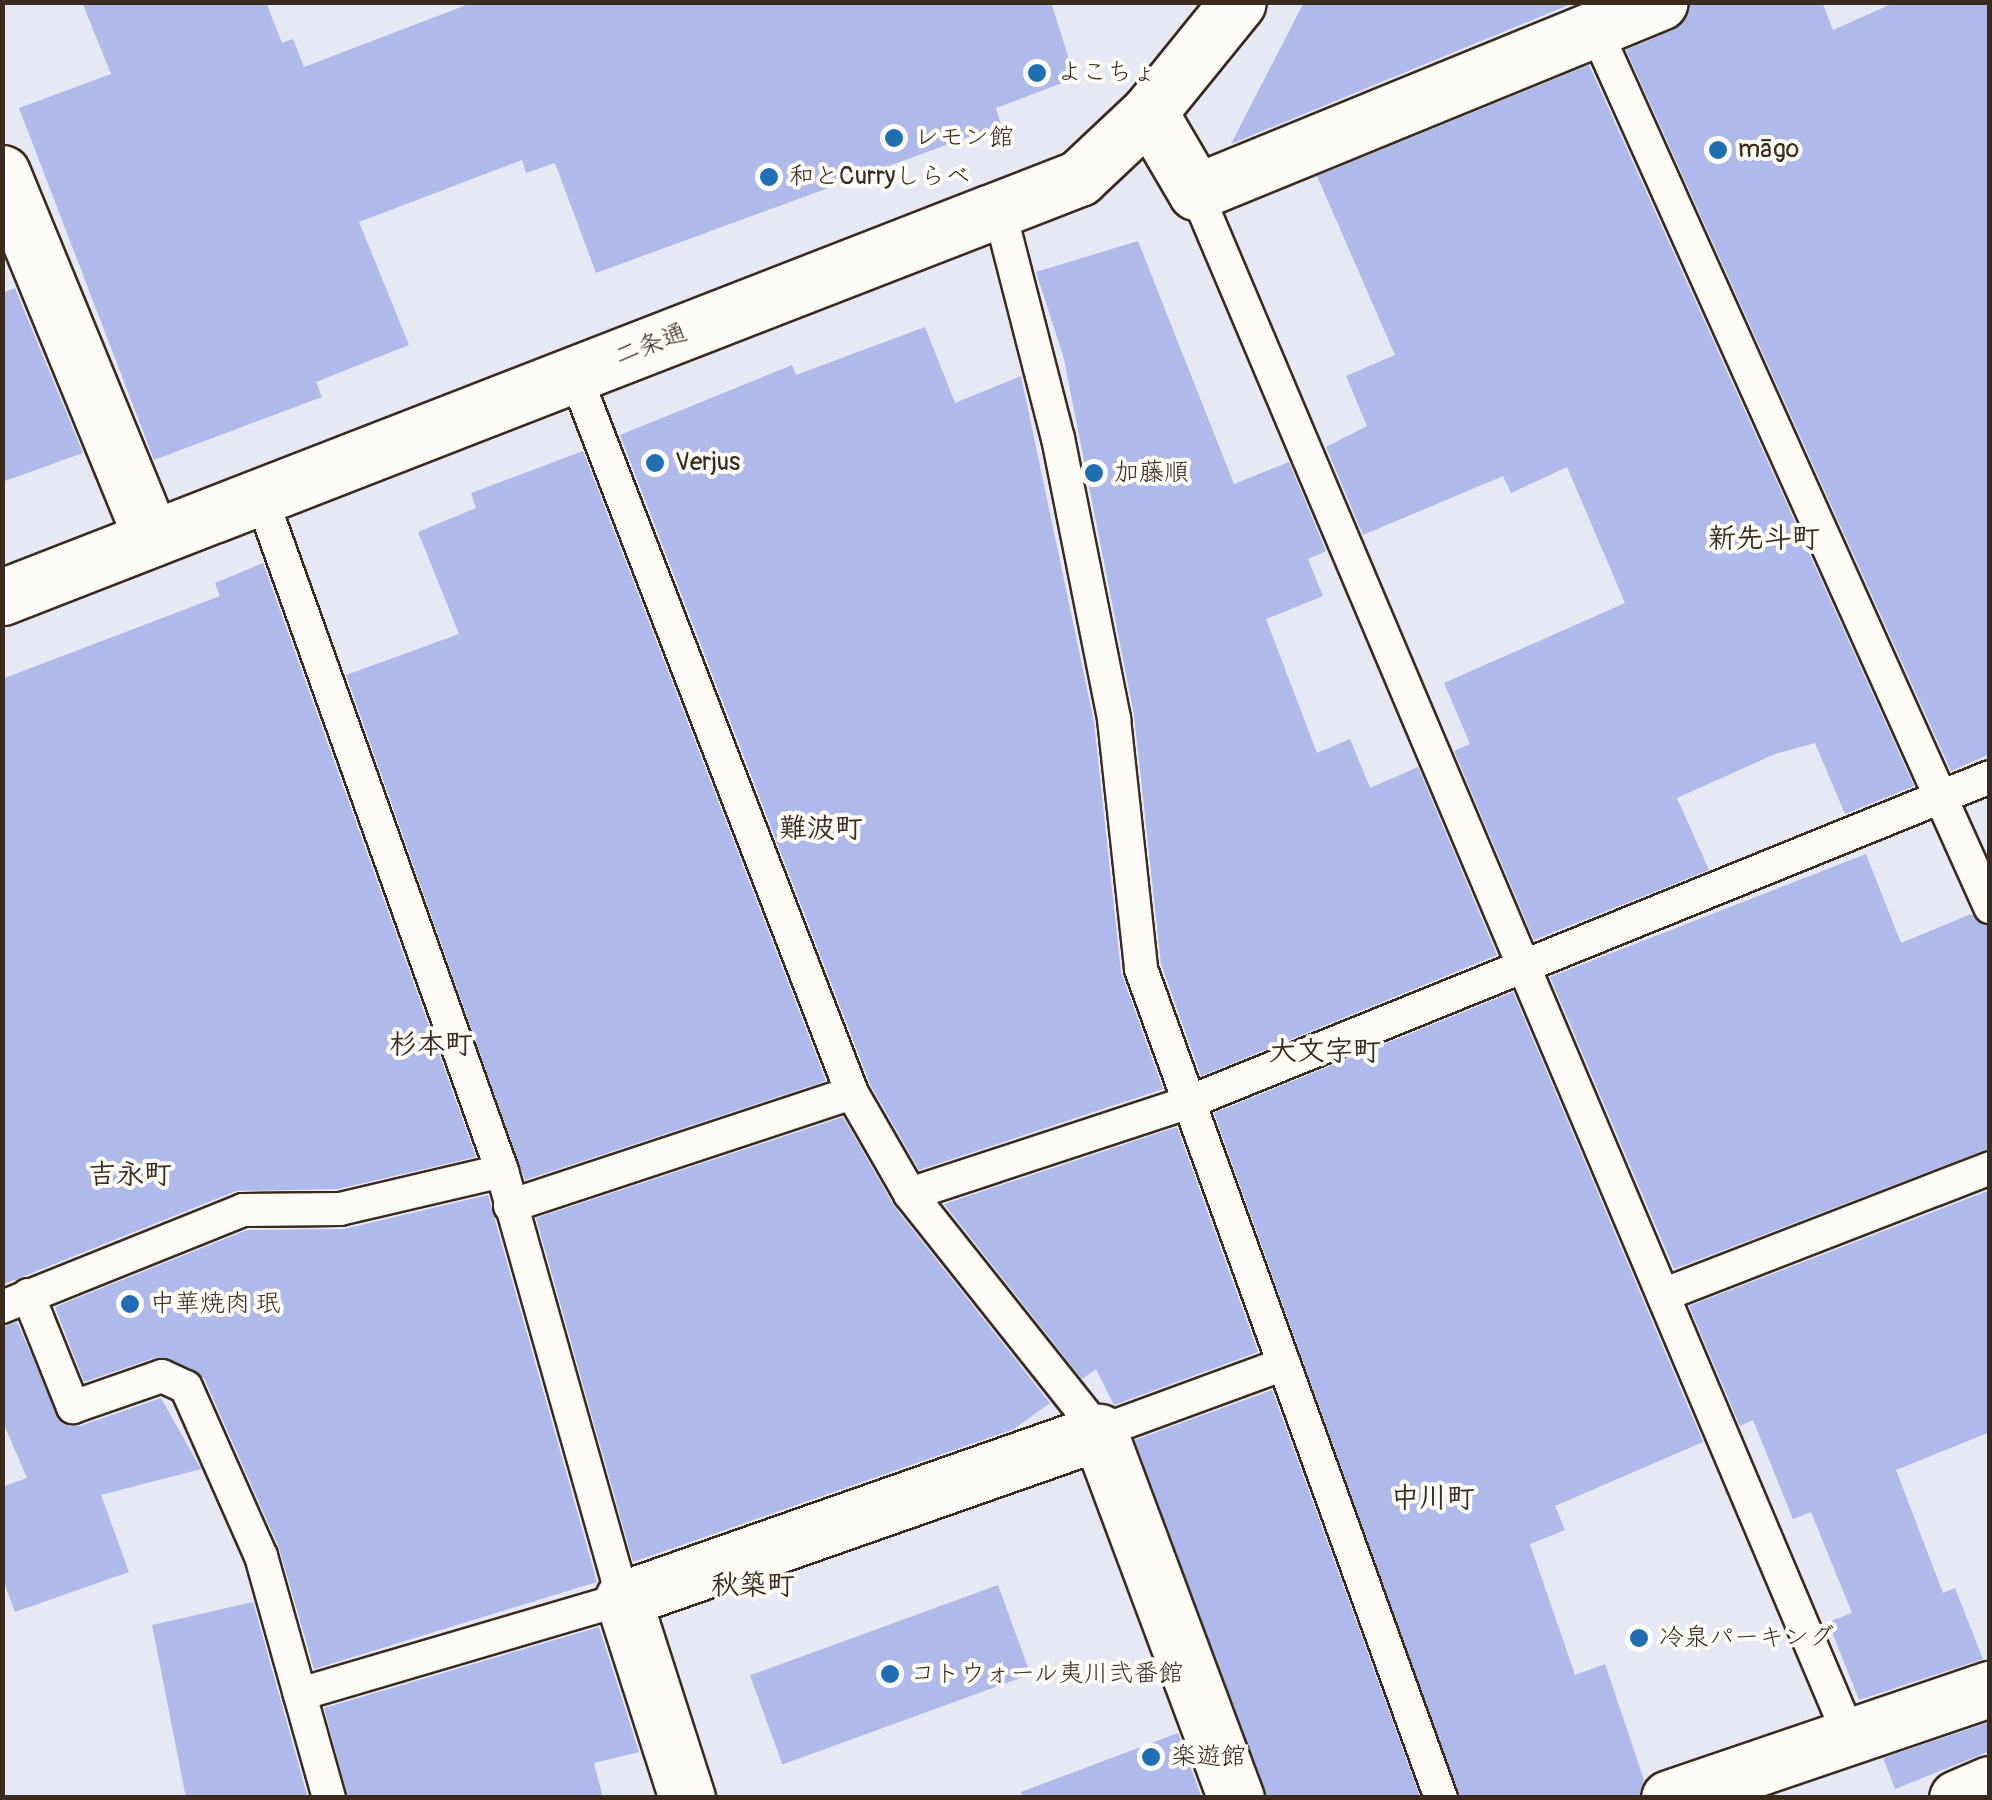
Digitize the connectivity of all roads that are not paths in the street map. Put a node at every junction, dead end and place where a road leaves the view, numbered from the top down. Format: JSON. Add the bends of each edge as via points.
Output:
{"nodes":[{"id":1,"x":1238,"y":2,"type":"edge"},
{"id":2,"x":1660,"y":2,"type":"edge"},
{"id":3,"x":1596,"y":31,"type":"junction"},
{"id":4,"x":1149,"y":112,"type":"junction"},
{"id":5,"x":2,"y":173,"type":"edge"},
{"id":6,"x":1196,"y":192,"type":"junction"},
{"id":7,"x":1000,"y":209,"type":"junction"},
{"id":8,"x":575,"y":374,"type":"junction"},
{"id":9,"x":262,"y":497,"type":"junction"},
{"id":10,"x":152,"y":538,"type":"junction"},
{"id":11,"x":2,"y":597,"type":"edge"},
{"id":12,"x":1990,"y":777,"type":"edge"},
{"id":13,"x":1938,"y":798,"type":"junction"},
{"id":14,"x":1990,"y":907,"type":"edge"},
{"id":15,"x":1524,"y":966,"type":"junction"},
{"id":16,"x":852,"y":1094,"type":"junction"},
{"id":17,"x":1189,"y":1102,"type":"junction"},
{"id":18,"x":1990,"y":1168,"type":"edge"},
{"id":19,"x":502,"y":1172,"type":"junction"},
{"id":20,"x":910,"y":1194,"type":"junction"},
{"id":21,"x":510,"y":1206,"type":"junction"},
{"id":22,"x":1663,"y":1296,"type":"junction"},
{"id":23,"x":15,"y":1301,"type":"edge"},
{"id":24,"x":1284,"y":1364,"type":"junction"},
{"id":25,"x":1099,"y":1432,"type":"junction"},
{"id":26,"x":623,"y":1599,"type":"junction"},
{"id":27,"x":1990,"y":1689,"type":"edge"},
{"id":28,"x":300,"y":1694,"type":"junction"},
{"id":29,"x":1850,"y":1737,"type":"junction"},
{"id":30,"x":1990,"y":1784,"type":"edge"},
{"id":31,"x":329,"y":1798,"type":"edge"},
{"id":32,"x":687,"y":1798,"type":"edge"},
{"id":33,"x":1236,"y":1798,"type":"edge"},
{"id":34,"x":1441,"y":1798,"type":"edge"},
{"id":35,"x":1669,"y":1798,"type":"edge"},
{"id":36,"x":1956,"y":1798,"type":"edge"}],
"edges":[{"from":1,"to":4,"type":"street","name":"二条通"},
{"from":2,"to":3,"type":"street"},
{"from":3,"to":6,"type":"street"},
{"from":3,"to":13,"type":"lane"},
{"from":4,"to":6,"type":"street"},
{"from":4,"to":7,"type":"street","name":"二条通","via":[[1079,178]]},
{"from":5,"to":10,"type":"street"},
{"from":6,"to":15,"type":"lane"},
{"from":7,"to":8,"type":"street","name":"二条通"},
{"from":7,"to":17,"type":"lane","via":[[1058,438],[1114,719],[1141,969]]},
{"from":8,"to":9,"type":"street","name":"二条通"},
{"from":8,"to":16,"type":"lane"},
{"from":9,"to":10,"type":"street","name":"二条通"},
{"from":9,"to":19,"type":"lane"},
{"from":10,"to":11,"type":"street","name":"二条通"},
{"from":12,"to":13,"type":"lane"},
{"from":13,"to":14,"type":"lane"},
{"from":13,"to":15,"type":"lane"},
{"from":15,"to":17,"type":"lane"},
{"from":15,"to":22,"type":"lane"},
{"from":16,"to":20,"type":"lane"},
{"from":16,"to":21,"type":"lane"},
{"from":17,"to":20,"type":"lane"},
{"from":17,"to":24,"type":"lane"},
{"from":18,"to":22,"type":"lane"},
{"from":19,"to":21,"type":"lane"},
{"from":19,"to":23,"type":"lane","via":[[340,1209],[244,1210]]},
{"from":20,"to":25,"type":"lane"},
{"from":21,"to":26,"type":"lane"},
{"from":22,"to":29,"type":"lane"},
{"from":23,"to":28,"type":"lane","via":[[74,1407],[162,1376],[186,1387],[261,1556]]},
{"from":24,"to":25,"type":"lane"},
{"from":24,"to":34,"type":"lane"},
{"from":25,"to":26,"type":"street"},
{"from":25,"to":33,"type":"street"},
{"from":26,"to":28,"type":"lane"},
{"from":26,"to":32,"type":"street"},
{"from":27,"to":29,"type":"street"},
{"from":28,"to":31,"type":"lane"},
{"from":29,"to":35,"type":"street"},
{"from":30,"to":36,"type":"street"}]}
